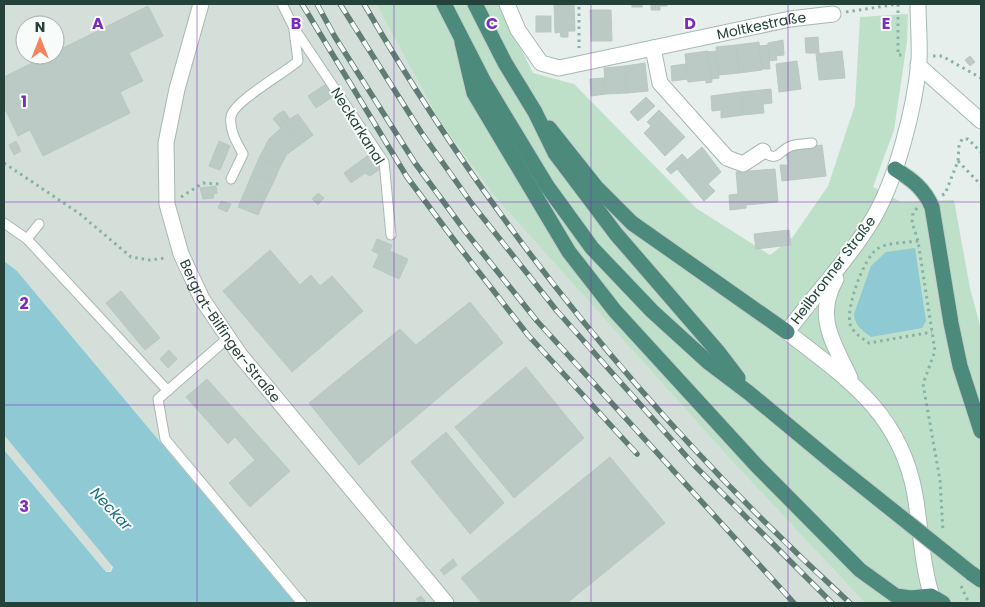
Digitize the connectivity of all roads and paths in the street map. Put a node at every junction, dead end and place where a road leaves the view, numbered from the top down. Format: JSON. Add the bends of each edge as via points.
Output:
{"nodes":[{"id":1,"x":201,"y":4,"type":"edge"},
{"id":2,"x":282,"y":4,"type":"edge"},
{"id":3,"x":444,"y":4,"type":"edge"},
{"id":4,"x":475,"y":4,"type":"edge"},
{"id":5,"x":507,"y":4,"type":"edge"},
{"id":6,"x":898,"y":4,"type":"edge"},
{"id":7,"x":918,"y":4,"type":"edge"},
{"id":8,"x":579,"y":7,"type":"dead end"},
{"id":9,"x":833,"y":14,"type":"joint"},
{"id":10,"x":294,"y":28,"type":"junction"},
{"id":11,"x":462,"y":42,"type":"junction"},
{"id":12,"x":653,"y":48,"type":"junction"},
{"id":13,"x":942,"y":56,"type":"dead end"},
{"id":14,"x":580,"y":63,"type":"junction"},
{"id":15,"x":918,"y":65,"type":"junction"},
{"id":16,"x":981,"y":78,"type":"edge"},
{"id":17,"x":535,"y":112,"type":"junction"},
{"id":18,"x":981,"y":121,"type":"edge"},
{"id":19,"x":812,"y":144,"type":"dead end"},
{"id":20,"x":763,"y":152,"type":"joint"},
{"id":21,"x":981,"y":152,"type":"edge"},
{"id":22,"x":958,"y":161,"type":"junction"},
{"id":23,"x":4,"y":163,"type":"edge"},
{"id":24,"x":895,"y":169,"type":"junction"},
{"id":25,"x":231,"y":179,"type":"joint"},
{"id":26,"x":981,"y":185,"type":"edge"},
{"id":27,"x":929,"y":200,"type":"junction"},
{"id":28,"x":167,"y":204,"type":"junction"},
{"id":29,"x":4,"y":223,"type":"edge"},
{"id":30,"x":39,"y":224,"type":"dead end"},
{"id":31,"x":391,"y":235,"type":"dead end"},
{"id":32,"x":27,"y":239,"type":"junction"},
{"id":33,"x":859,"y":239,"type":"junction"},
{"id":34,"x":918,"y":241,"type":"junction"},
{"id":35,"x":181,"y":254,"type":"junction"},
{"id":36,"x":787,"y":332,"type":"junction"},
{"id":37,"x":932,"y":332,"type":"junction"},
{"id":38,"x":228,"y":338,"type":"junction"},
{"id":39,"x":852,"y":382,"type":"junction"},
{"id":40,"x":168,"y":391,"type":"junction"},
{"id":41,"x":749,"y":393,"type":"junction"},
{"id":42,"x":981,"y":431,"type":"edge"},
{"id":43,"x":943,"y":535,"type":"dead end"},
{"id":44,"x":970,"y":578,"type":"edge"},
{"id":45,"x":936,"y":601,"type":"edge"},
{"id":46,"x":302,"y":603,"type":"edge"},
{"id":47,"x":446,"y":603,"type":"edge"},
{"id":48,"x":969,"y":603,"type":"edge"}],
"edges":[{"from":1,"to":28,"type":"street","name":"Bergrat-Bilfinger-Straße","via":[[177,89],[166,143]]},
{"from":2,"to":10,"type":"lane","name":"Neckarkanal"},
{"from":3,"to":11,"type":"highway"},
{"from":4,"to":17,"type":"highway"},
{"from":5,"to":14,"type":"street","name":"Moltkestraße","via":[[518,30],[541,63],[559,68]]},
{"from":6,"to":9,"type":"path"},
{"from":7,"to":15,"type":"street","name":"Heilbronner Straße"},
{"from":8,"to":14,"type":"path"},
{"from":9,"to":12,"type":"street","name":"Moltkestraße","via":[[790,19]]},
{"from":10,"to":25,"type":"lane","name":"Neckarkanal","via":[[298,61],[234,108],[230,116],[231,128],[242,154]]},
{"from":10,"to":31,"type":"lane","name":"Neckarkanal","via":[[384,162]]},
{"from":11,"to":41,"type":"highway","via":[[547,186],[592,248],[652,311],[708,362]]},
{"from":11,"to":45,"type":"highway","via":[[474,93],[569,252],[615,311],[744,452],[860,570],[896,596]]},
{"from":12,"to":14,"type":"street","name":"Moltkestraße"},
{"from":12,"to":20,"type":"street","via":[[660,83],[727,158],[743,164]]},
{"from":13,"to":16,"type":"path"},
{"from":15,"to":18,"type":"street"},
{"from":15,"to":24,"type":"street","name":"Heilbronner Straße","via":[[912,107]]},
{"from":17,"to":36,"type":"highway","via":[[596,187],[632,223]]},
{"from":17,"to":41,"type":"highway","via":[[555,153],[616,234]]},
{"from":19,"to":20,"type":"lane","via":[[791,146],[775,157]]},
{"from":21,"to":22,"type":"path","via":[[968,139],[962,139]]},
{"from":22,"to":26,"type":"path"},
{"from":22,"to":27,"type":"path","via":[[945,194]]},
{"from":23,"to":35,"type":"path","via":[[80,214],[131,257],[150,260]]},
{"from":24,"to":27,"type":"highway","via":[[913,179]]},
{"from":24,"to":33,"type":"street","name":"Heilbronner Straße","via":[[874,217]]},
{"from":25,"to":28,"type":"path","via":[[222,184],[203,182]]},
{"from":27,"to":34,"type":"path","via":[[913,213],[912,222]]},
{"from":27,"to":42,"type":"highway","via":[[935,218],[950,323]]},
{"from":28,"to":35,"type":"street","name":"Bergrat-Bilfinger-Straße"},
{"from":29,"to":32,"type":"lane"},
{"from":30,"to":32,"type":"lane"},
{"from":32,"to":40,"type":"lane"},
{"from":33,"to":36,"type":"street","name":"Heilbronner Straße"},
{"from":33,"to":39,"type":"street","via":[[827,295],[825,322]]},
{"from":34,"to":37,"type":"path"},
{"from":34,"to":37,"type":"path","via":[[885,246],[874,252],[850,302],[850,320],[855,332],[869,344]]},
{"from":35,"to":38,"type":"street","name":"Bergrat-Bilfinger-Straße","via":[[202,299]]},
{"from":36,"to":39,"type":"street"},
{"from":37,"to":43,"type":"path","via":[[935,351],[924,384],[940,480]]},
{"from":38,"to":40,"type":"lane"},
{"from":38,"to":47,"type":"street","name":"Bergrat-Bilfinger-Straße"},
{"from":39,"to":45,"type":"street","via":[[890,427],[904,455]]},
{"from":40,"to":46,"type":"lane","via":[[158,400],[165,439]]},
{"from":41,"to":44,"type":"highway","bridge":true},
{"from":44,"to":48,"type":"path"}]}
